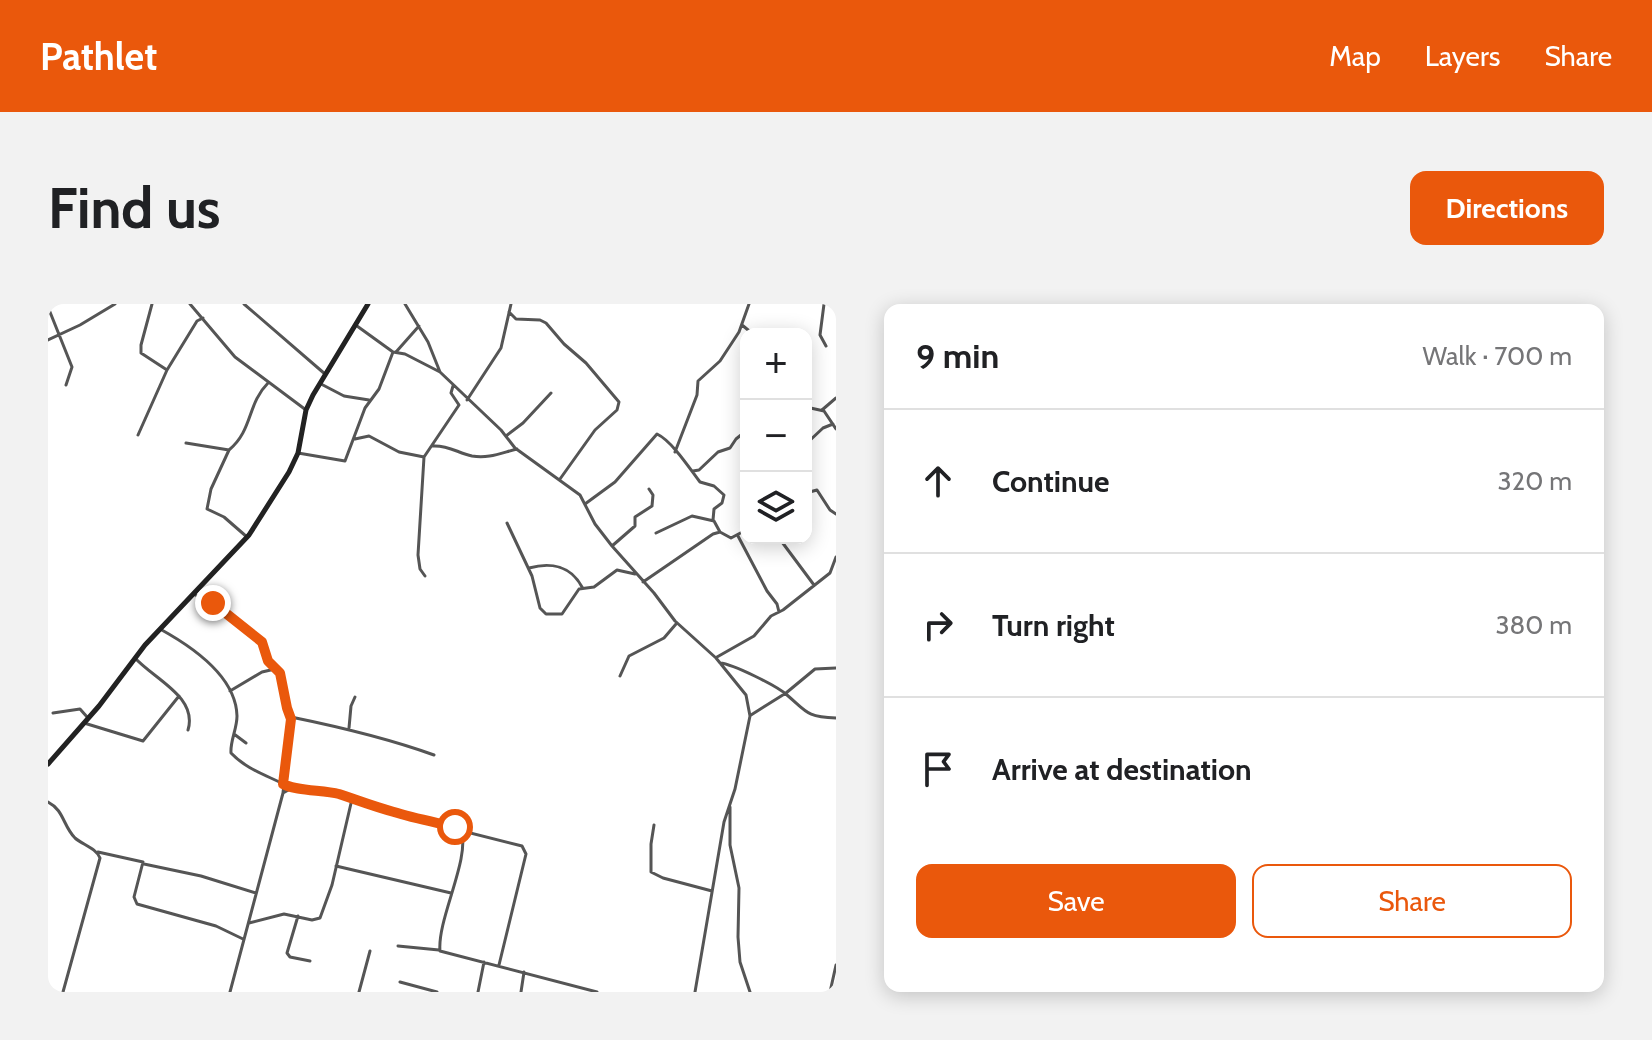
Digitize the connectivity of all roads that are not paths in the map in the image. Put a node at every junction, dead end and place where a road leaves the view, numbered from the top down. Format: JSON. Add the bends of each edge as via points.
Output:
{"nodes":[{"id":1,"x":115,"y":304,"type":"edge"},
{"id":2,"x":152,"y":304,"type":"edge"},
{"id":3,"x":190,"y":304,"type":"edge"},
{"id":4,"x":244,"y":304,"type":"edge"},
{"id":5,"x":405,"y":304,"type":"edge"},
{"id":6,"x":511,"y":304,"type":"edge"},
{"id":7,"x":749,"y":304,"type":"edge"},
{"id":8,"x":824,"y":304,"type":"edge"},
{"id":9,"x":364,"y":305,"type":"edge"},
{"id":10,"x":48,"y":307,"type":"edge"},
{"id":11,"x":509,"y":312,"type":"junction"},
{"id":12,"x":203,"y":318,"type":"junction"},
{"id":13,"x":355,"y":324,"type":"junction"},
{"id":14,"x":742,"y":325,"type":"junction"},
{"id":15,"x":419,"y":326,"type":"junction"},
{"id":16,"x":746,"y":328,"type":"edge"},
{"id":17,"x":58,"y":335,"type":"junction"},
{"id":18,"x":48,"y":340,"type":"edge"},
{"id":19,"x":826,"y":346,"type":"dead end"},
{"id":20,"x":395,"y":352,"type":"junction"},
{"id":21,"x":167,"y":370,"type":"junction"},
{"id":22,"x":440,"y":372,"type":"junction"},
{"id":23,"x":325,"y":374,"type":"junction"},
{"id":24,"x":269,"y":382,"type":"junction"},
{"id":25,"x":320,"y":384,"type":"junction"},
{"id":26,"x":66,"y":385,"type":"dead end"},
{"id":27,"x":453,"y":386,"type":"junction"},
{"id":28,"x":551,"y":393,"type":"dead end"},
{"id":29,"x":836,"y":398,"type":"edge"},
{"id":30,"x":369,"y":400,"type":"junction"},
{"id":31,"x":467,"y":400,"type":"junction"},
{"id":32,"x":812,"y":408,"type":"edge"},
{"id":33,"x":306,"y":410,"type":"junction"},
{"id":34,"x":822,"y":410,"type":"junction"},
{"id":35,"x":835,"y":426,"type":"edge"},
{"id":36,"x":138,"y":435,"type":"dead end"},
{"id":37,"x":506,"y":436,"type":"junction"},
{"id":38,"x":740,"y":436,"type":"edge"},
{"id":39,"x":812,"y":438,"type":"edge"},
{"id":40,"x":355,"y":439,"type":"junction"},
{"id":41,"x":186,"y":443,"type":"dead end"},
{"id":42,"x":433,"y":446,"type":"junction"},
{"id":43,"x":517,"y":449,"type":"junction"},
{"id":44,"x":229,"y":450,"type":"junction"},
{"id":45,"x":675,"y":452,"type":"junction"},
{"id":46,"x":298,"y":453,"type":"junction"},
{"id":47,"x":424,"y":457,"type":"junction"},
{"id":48,"x":693,"y":471,"type":"junction"},
{"id":49,"x":560,"y":479,"type":"junction"},
{"id":50,"x":649,"y":489,"type":"dead end"},
{"id":51,"x":812,"y":491,"type":"edge"},
{"id":52,"x":585,"y":504,"type":"junction"},
{"id":53,"x":836,"y":514,"type":"edge"},
{"id":54,"x":713,"y":520,"type":"junction"},
{"id":55,"x":507,"y":523,"type":"dead end"},
{"id":56,"x":720,"y":532,"type":"junction"},
{"id":57,"x":656,"y":533,"type":"dead end"},
{"id":58,"x":738,"y":536,"type":"joint"},
{"id":59,"x":247,"y":537,"type":"junction"},
{"id":60,"x":783,"y":544,"type":"edge"},
{"id":61,"x":612,"y":546,"type":"junction"},
{"id":62,"x":836,"y":557,"type":"edge"},
{"id":63,"x":529,"y":568,"type":"junction"},
{"id":64,"x":635,"y":574,"type":"junction"},
{"id":65,"x":425,"y":576,"type":"dead end"},
{"id":66,"x":643,"y":582,"type":"junction"},
{"id":67,"x":814,"y":585,"type":"junction"},
{"id":68,"x":582,"y":587,"type":"junction"},
{"id":69,"x":193,"y":594,"type":"junction"},
{"id":70,"x":779,"y":612,"type":"junction"},
{"id":71,"x":677,"y":623,"type":"junction"},
{"id":72,"x":160,"y":629,"type":"junction"},
{"id":73,"x":135,"y":658,"type":"junction"},
{"id":74,"x":716,"y":658,"type":"junction"},
{"id":75,"x":719,"y":663,"type":"junction"},
{"id":76,"x":836,"y":668,"type":"edge"},
{"id":77,"x":275,"y":669,"type":"junction"},
{"id":78,"x":620,"y":676,"type":"dead end"},
{"id":79,"x":230,"y":691,"type":"junction"},
{"id":80,"x":786,"y":693,"type":"junction"},
{"id":81,"x":179,"y":696,"type":"junction"},
{"id":82,"x":355,"y":697,"type":"dead end"},
{"id":83,"x":53,"y":713,"type":"dead end"},
{"id":84,"x":750,"y":716,"type":"junction"},
{"id":85,"x":291,"y":717,"type":"junction"},
{"id":86,"x":836,"y":718,"type":"edge"},
{"id":87,"x":86,"y":721,"type":"junction"},
{"id":88,"x":349,"y":728,"type":"junction"},
{"id":89,"x":188,"y":730,"type":"dead end"},
{"id":90,"x":234,"y":734,"type":"junction"},
{"id":91,"x":246,"y":743,"type":"dead end"},
{"id":92,"x":434,"y":755,"type":"dead end"},
{"id":93,"x":48,"y":764,"type":"edge"},
{"id":94,"x":283,"y":784,"type":"junction"},
{"id":95,"x":292,"y":788,"type":"junction"},
{"id":96,"x":283,"y":793,"type":"junction"},
{"id":97,"x":352,"y":799,"type":"junction"},
{"id":98,"x":48,"y":802,"type":"edge"},
{"id":99,"x":729,"y":805,"type":"junction"},
{"id":100,"x":654,"y":825,"type":"dead end"},
{"id":101,"x":461,"y":830,"type":"junction"},
{"id":102,"x":98,"y":852,"type":"junction"},
{"id":103,"x":107,"y":853,"type":"junction"},
{"id":104,"x":100,"y":861,"type":"junction"},
{"id":105,"x":144,"y":864,"type":"junction"},
{"id":106,"x":336,"y":866,"type":"junction"},
{"id":107,"x":712,"y":891,"type":"junction"},
{"id":108,"x":256,"y":893,"type":"junction"},
{"id":109,"x":451,"y":893,"type":"junction"},
{"id":110,"x":298,"y":916,"type":"junction"},
{"id":111,"x":248,"y":923,"type":"junction"},
{"id":112,"x":243,"y":939,"type":"junction"},
{"id":113,"x":398,"y":946,"type":"dead end"},
{"id":114,"x":439,"y":950,"type":"junction"},
{"id":115,"x":370,"y":951,"type":"dead end"},
{"id":116,"x":310,"y":961,"type":"dead end"},
{"id":117,"x":484,"y":962,"type":"junction"},
{"id":118,"x":499,"y":965,"type":"junction"},
{"id":119,"x":836,"y":965,"type":"edge"},
{"id":120,"x":524,"y":972,"type":"junction"},
{"id":121,"x":400,"y":982,"type":"dead end"},
{"id":122,"x":694,"y":991,"type":"edge"},
{"id":123,"x":63,"y":992,"type":"edge"},
{"id":124,"x":230,"y":992,"type":"edge"},
{"id":125,"x":359,"y":992,"type":"edge"},
{"id":126,"x":437,"y":992,"type":"edge"},
{"id":127,"x":478,"y":992,"type":"edge"},
{"id":128,"x":521,"y":992,"type":"edge"},
{"id":129,"x":597,"y":992,"type":"edge"},
{"id":130,"x":750,"y":992,"type":"edge"},
{"id":131,"x":830,"y":992,"type":"edge"}],
"edges":[{"from":1,"to":17,"type":"street"},
{"from":2,"to":21,"type":"street","via":[[141,353]]},
{"from":3,"to":12,"type":"street"},
{"from":4,"to":23,"type":"street"},
{"from":5,"to":15,"type":"street"},
{"from":6,"to":11,"type":"street"},
{"from":7,"to":14,"type":"street"},
{"from":8,"to":19,"type":"street","via":[[820,335]]},
{"from":9,"to":13,"type":"main road"},
{"from":10,"to":17,"type":"street"},
{"from":11,"to":31,"type":"street","via":[[501,348]]},
{"from":11,"to":49,"type":"street","via":[[516,319],[546,323],[619,402]]},
{"from":12,"to":21,"type":"street"},
{"from":12,"to":24,"type":"street","via":[[235,357]]},
{"from":13,"to":20,"type":"street"},
{"from":13,"to":23,"type":"main road"},
{"from":14,"to":16,"type":"street"},
{"from":14,"to":45,"type":"street","via":[[718,364],[699,379]]},
{"from":15,"to":20,"type":"street"},
{"from":15,"to":22,"type":"street"},
{"from":17,"to":18,"type":"street"},
{"from":17,"to":26,"type":"street","via":[[72,367]]},
{"from":20,"to":22,"type":"street"},
{"from":20,"to":30,"type":"street"},
{"from":21,"to":36,"type":"street"},
{"from":22,"to":27,"type":"street"},
{"from":23,"to":25,"type":"main road"},
{"from":24,"to":33,"type":"street"},
{"from":24,"to":44,"type":"street","via":[[246,433]]},
{"from":25,"to":30,"type":"street"},
{"from":25,"to":33,"type":"main road"},
{"from":27,"to":31,"type":"street"},
{"from":27,"to":42,"type":"street","via":[[451,393],[459,405]]},
{"from":28,"to":37,"type":"street"},
{"from":29,"to":34,"type":"street"},
{"from":30,"to":40,"type":"street"},
{"from":31,"to":37,"type":"street"},
{"from":32,"to":34,"type":"street"},
{"from":33,"to":46,"type":"main road"},
{"from":34,"to":35,"type":"street"},
{"from":35,"to":39,"type":"street"},
{"from":37,"to":43,"type":"street"},
{"from":38,"to":48,"type":"street"},
{"from":40,"to":46,"type":"street","via":[[345,461]]},
{"from":40,"to":47,"type":"street","via":[[369,436],[399,452]]},
{"from":41,"to":44,"type":"street"},
{"from":42,"to":43,"type":"street","via":[[485,457]]},
{"from":42,"to":47,"type":"street"},
{"from":43,"to":49,"type":"street"},
{"from":44,"to":59,"type":"street","via":[[207,509]]},
{"from":45,"to":48,"type":"street"},
{"from":45,"to":52,"type":"street","via":[[654,435],[615,482]]},
{"from":46,"to":59,"type":"main road"},
{"from":47,"to":65,"type":"street","via":[[418,555]]},
{"from":48,"to":54,"type":"street","via":[[700,482],[724,496]]},
{"from":49,"to":52,"type":"street"},
{"from":50,"to":61,"type":"street","via":[[652,506],[635,517],[635,526]]},
{"from":51,"to":53,"type":"street","via":[[817,490]]},
{"from":52,"to":61,"type":"street"},
{"from":54,"to":56,"type":"street"},
{"from":54,"to":57,"type":"street","via":[[692,516]]},
{"from":55,"to":63,"type":"street"},
{"from":56,"to":58,"type":"street"},
{"from":56,"to":66,"type":"street"},
{"from":58,"to":70,"type":"street"},
{"from":59,"to":69,"type":"main road"},
{"from":60,"to":67,"type":"street"},
{"from":61,"to":64,"type":"street"},
{"from":62,"to":67,"type":"street","via":[[830,573]]},
{"from":63,"to":68,"type":"street","via":[[562,567]]},
{"from":63,"to":68,"type":"street","via":[[546,614],[562,614]]},
{"from":64,"to":66,"type":"street"},
{"from":64,"to":68,"type":"street","via":[[617,570],[594,587]]},
{"from":66,"to":71,"type":"street"},
{"from":67,"to":70,"type":"street"},
{"from":69,"to":72,"type":"main road"},
{"from":69,"to":77,"type":"street","via":[[213,603],[262,642]]},
{"from":70,"to":74,"type":"street","via":[[754,636]]},
{"from":71,"to":74,"type":"street"},
{"from":71,"to":78,"type":"street","via":[[664,638],[629,656]]},
{"from":72,"to":73,"type":"main road"},
{"from":72,"to":79,"type":"street","via":[[212,666]]},
{"from":73,"to":81,"type":"street"},
{"from":73,"to":87,"type":"main road"},
{"from":74,"to":75,"type":"street"},
{"from":75,"to":80,"type":"street"},
{"from":75,"to":84,"type":"street","via":[[744,691]]},
{"from":76,"to":80,"type":"street","via":[[815,669]]},
{"from":77,"to":79,"type":"street"},
{"from":77,"to":85,"type":"street"},
{"from":79,"to":90,"type":"street","via":[[237,716]]},
{"from":80,"to":84,"type":"street"},
{"from":80,"to":86,"type":"street","via":[[804,712]]},
{"from":81,"to":87,"type":"street","via":[[143,741]]},
{"from":81,"to":89,"type":"street","via":[[191,715]]},
{"from":82,"to":88,"type":"street"},
{"from":83,"to":87,"type":"street","via":[[80,709]]},
{"from":84,"to":99,"type":"street"},
{"from":85,"to":88,"type":"street"},
{"from":85,"to":94,"type":"street"},
{"from":87,"to":93,"type":"main road"},
{"from":88,"to":92,"type":"street"},
{"from":90,"to":91,"type":"street"},
{"from":90,"to":94,"type":"street","via":[[230,750],[236,758]]},
{"from":94,"to":95,"type":"street"},
{"from":94,"to":96,"type":"street"},
{"from":95,"to":96,"type":"street"},
{"from":95,"to":97,"type":"street"},
{"from":96,"to":108,"type":"street"},
{"from":97,"to":101,"type":"street"},
{"from":97,"to":106,"type":"street"},
{"from":98,"to":102,"type":"street","via":[[59,808],[78,840]]},
{"from":99,"to":107,"type":"street"},
{"from":99,"to":130,"type":"street","via":[[739,888],[740,962]]},
{"from":100,"to":107,"type":"street","via":[[651,872]]},
{"from":101,"to":109,"type":"street"},
{"from":101,"to":118,"type":"street","via":[[522,846],[526,852]]},
{"from":102,"to":103,"type":"street"},
{"from":102,"to":104,"type":"street"},
{"from":103,"to":104,"type":"street"},
{"from":103,"to":105,"type":"street"},
{"from":104,"to":123,"type":"street"},
{"from":105,"to":108,"type":"street"},
{"from":105,"to":112,"type":"street","via":[[138,873],[137,904]]},
{"from":106,"to":109,"type":"street"},
{"from":106,"to":110,"type":"street","via":[[320,918]]},
{"from":107,"to":122,"type":"street"},
{"from":108,"to":111,"type":"street"},
{"from":109,"to":114,"type":"street"},
{"from":110,"to":111,"type":"street"},
{"from":110,"to":116,"type":"street","via":[[287,953]]},
{"from":111,"to":112,"type":"street"},
{"from":112,"to":124,"type":"street"},
{"from":113,"to":114,"type":"street"},
{"from":114,"to":117,"type":"street"},
{"from":115,"to":125,"type":"street"},
{"from":117,"to":118,"type":"street"},
{"from":117,"to":127,"type":"street"},
{"from":118,"to":120,"type":"street"},
{"from":119,"to":131,"type":"street"},
{"from":120,"to":128,"type":"street"},
{"from":120,"to":129,"type":"street"},
{"from":121,"to":126,"type":"street"}]}
